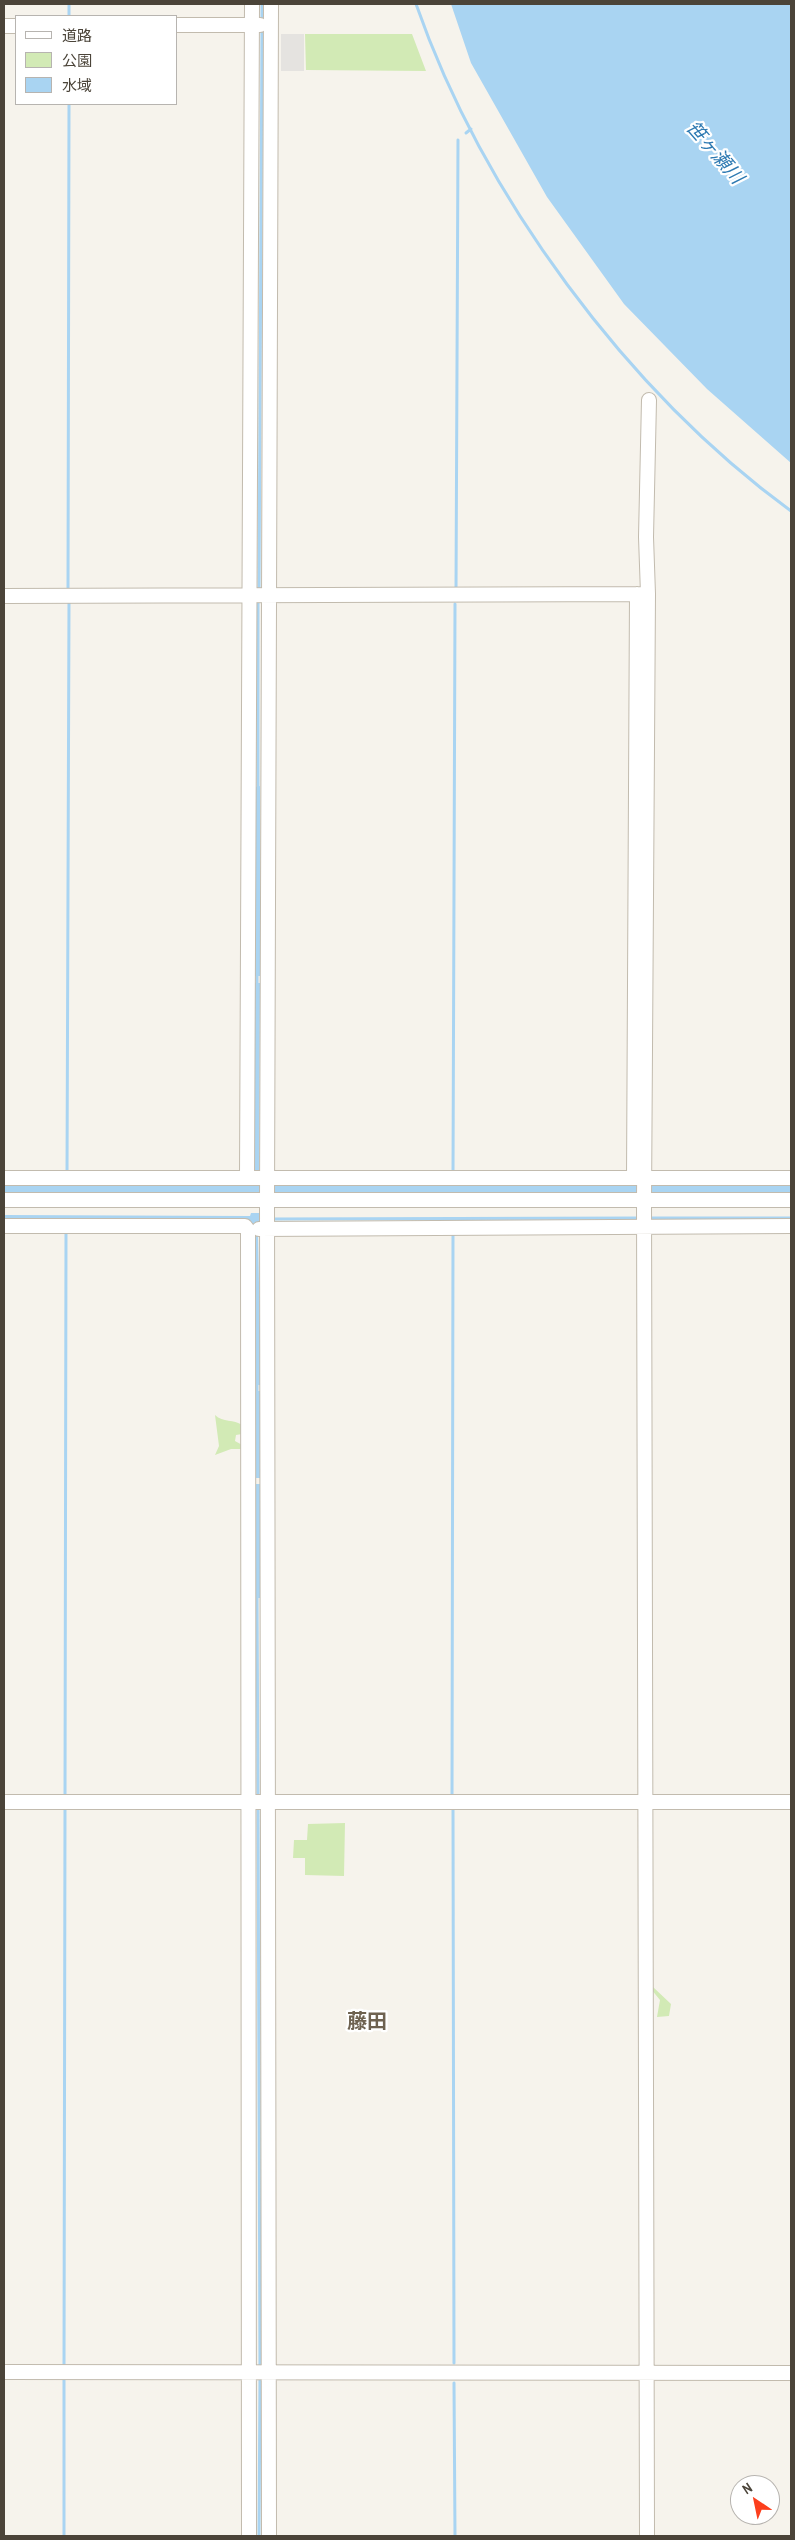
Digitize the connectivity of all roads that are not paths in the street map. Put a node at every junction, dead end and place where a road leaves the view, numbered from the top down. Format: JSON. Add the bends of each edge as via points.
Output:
{"nodes":[{"id":1,"x":252,"y":4,"type":"edge"},
{"id":2,"x":271,"y":4,"type":"edge"},
{"id":3,"x":262,"y":25,"type":"junction"},
{"id":4,"x":178,"y":26,"type":"edge"},
{"id":5,"x":649,"y":400,"type":"dead end"},
{"id":6,"x":642,"y":594,"type":"junction"},
{"id":7,"x":4,"y":596,"type":"edge"},
{"id":8,"x":259,"y":596,"type":"junction"},
{"id":9,"x":258,"y":782,"type":"junction"},
{"id":10,"x":257,"y":980,"type":"junction"},
{"id":11,"x":4,"y":1178,"type":"edge"},
{"id":12,"x":791,"y":1178,"type":"edge"},
{"id":13,"x":4,"y":1200,"type":"edge"},
{"id":14,"x":791,"y":1200,"type":"edge"},
{"id":15,"x":261,"y":1203,"type":"junction"},
{"id":16,"x":642,"y":1205,"type":"junction"},
{"id":17,"x":4,"y":1226,"type":"edge"},
{"id":18,"x":791,"y":1226,"type":"edge"},
{"id":19,"x":4,"y":1802,"type":"edge"},
{"id":20,"x":258,"y":1802,"type":"junction"},
{"id":21,"x":791,"y":1802,"type":"edge"},
{"id":22,"x":642,"y":1803,"type":"junction"},
{"id":23,"x":4,"y":2372,"type":"edge"},
{"id":24,"x":260,"y":2372,"type":"junction"},
{"id":25,"x":791,"y":2372,"type":"edge"},
{"id":26,"x":644,"y":2373,"type":"junction"},
{"id":27,"x":259,"y":2497,"type":"junction"},
{"id":28,"x":259,"y":2528,"type":"edge"},
{"id":29,"x":647,"y":2536,"type":"edge"}],
"edges":[{"from":1,"to":3,"type":"street"},
{"from":2,"to":3,"type":"street"},
{"from":3,"to":4,"type":"street"},
{"from":3,"to":8,"type":"street"},
{"from":3,"to":8,"type":"street"},
{"from":5,"to":6,"type":"street"},
{"from":6,"to":8,"type":"street"},
{"from":6,"to":16,"type":"street"},
{"from":7,"to":8,"type":"street"},
{"from":8,"to":9,"type":"street"},
{"from":8,"to":9,"type":"street"},
{"from":9,"to":10,"type":"street"},
{"from":9,"to":10,"type":"street"},
{"from":10,"to":15,"type":"street"},
{"from":10,"to":15,"type":"street"},
{"from":11,"to":15,"type":"street"},
{"from":12,"to":16,"type":"street"},
{"from":13,"to":15,"type":"street"},
{"from":14,"to":16,"type":"street"},
{"from":15,"to":16,"type":"street"},
{"from":15,"to":16,"type":"street"},
{"from":15,"to":16,"type":"street","via":[[453,1228]]},
{"from":15,"to":17,"type":"street","via":[[245,1226]]},
{"from":15,"to":20,"type":"street"},
{"from":15,"to":20,"type":"street"},
{"from":16,"to":18,"type":"street"},
{"from":16,"to":22,"type":"street"},
{"from":19,"to":20,"type":"street"},
{"from":20,"to":22,"type":"street"},
{"from":20,"to":24,"type":"street"},
{"from":20,"to":24,"type":"street"},
{"from":21,"to":22,"type":"street"},
{"from":22,"to":26,"type":"street"},
{"from":23,"to":24,"type":"street"},
{"from":24,"to":26,"type":"street"},
{"from":24,"to":27,"type":"street"},
{"from":24,"to":27,"type":"street"},
{"from":25,"to":26,"type":"street"},
{"from":26,"to":29,"type":"street"},
{"from":27,"to":28,"type":"street"},
{"from":27,"to":28,"type":"street"}]}
